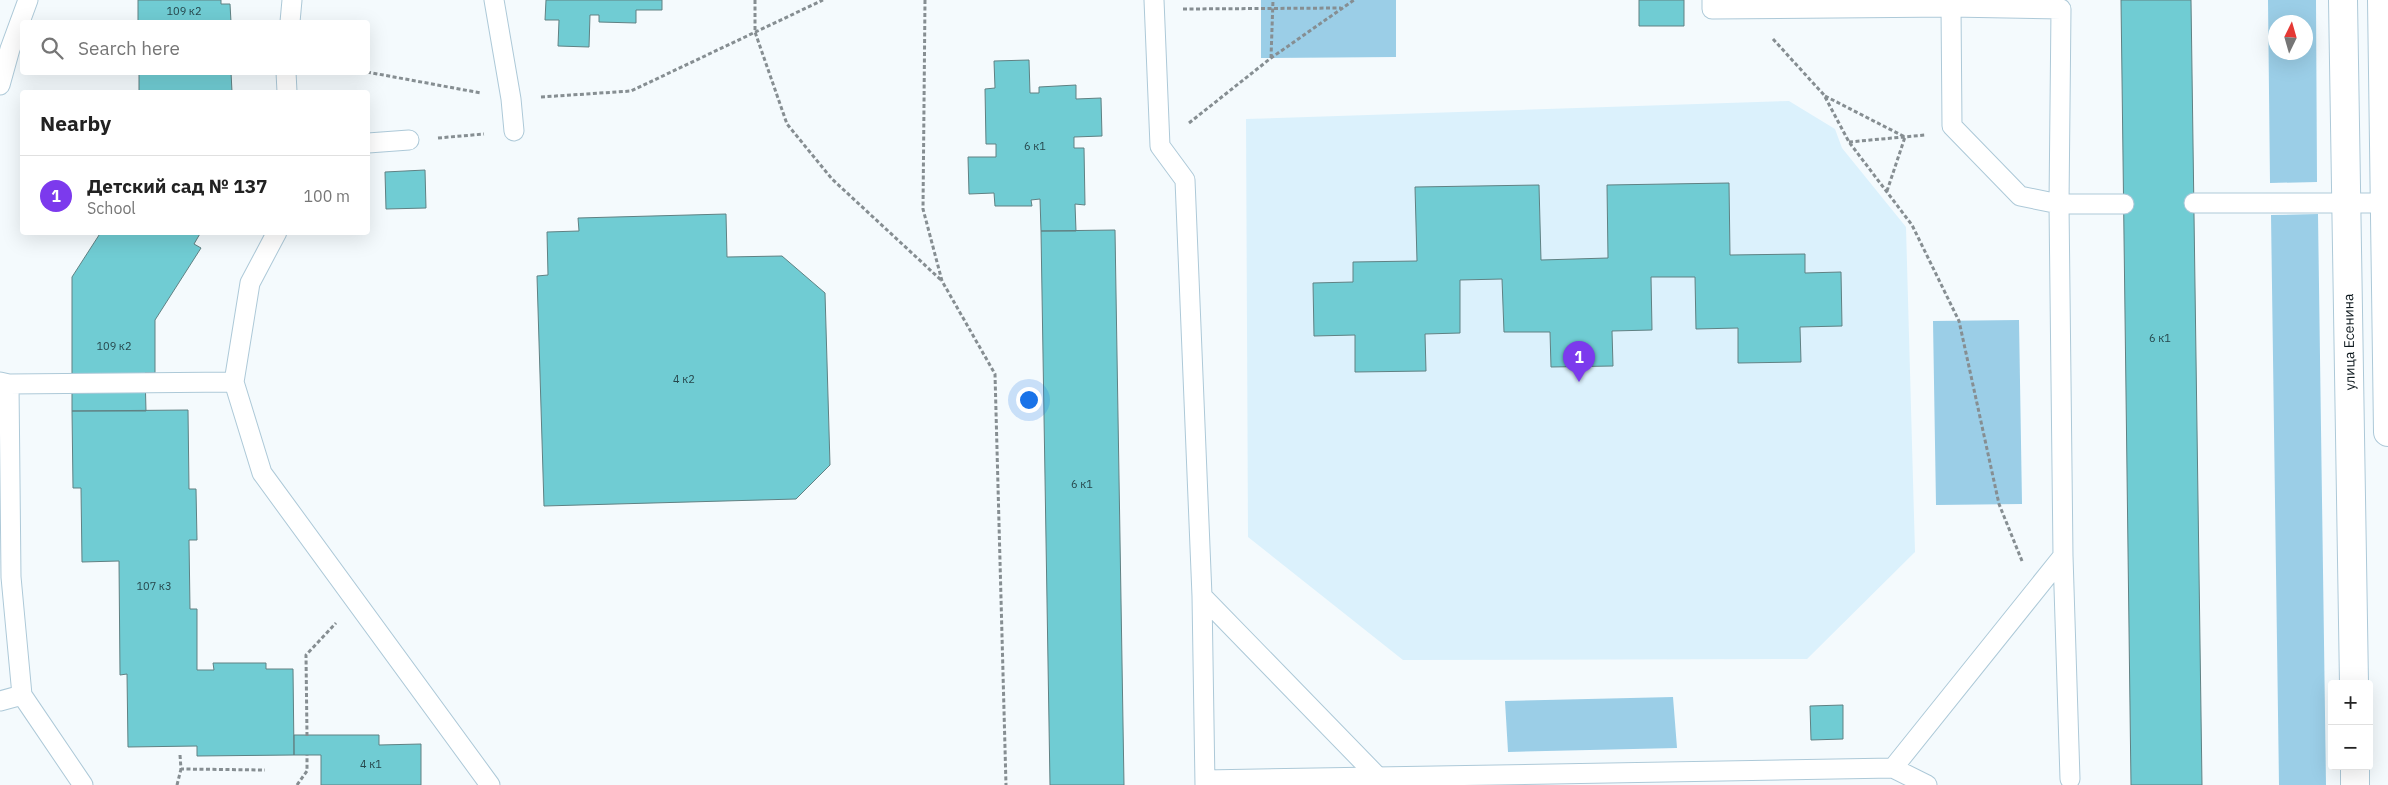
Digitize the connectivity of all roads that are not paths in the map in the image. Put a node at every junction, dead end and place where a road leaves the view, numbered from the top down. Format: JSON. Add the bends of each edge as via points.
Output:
{"nodes":[{"id":1,"x":28,"y":0,"type":"edge"},
{"id":2,"x":292,"y":0,"type":"edge"},
{"id":3,"x":494,"y":0,"type":"edge"},
{"id":4,"x":1712,"y":0,"type":"edge"},
{"id":5,"x":2343,"y":0,"type":"edge"},
{"id":6,"x":2382,"y":0,"type":"edge"},
{"id":7,"x":1154,"y":5,"type":"edge"},
{"id":8,"x":1951,"y":7,"type":"junction"},
{"id":9,"x":21,"y":20,"type":"edge"},
{"id":10,"x":290,"y":20,"type":"edge"},
{"id":11,"x":20,"y":22,"type":"edge"},
{"id":12,"x":286,"y":75,"type":"edge"},
{"id":13,"x":0,"y":82,"type":"edge"},
{"id":14,"x":287,"y":90,"type":"edge"},
{"id":15,"x":514,"y":131,"type":"road end"},
{"id":16,"x":409,"y":140,"type":"road end"},
{"id":17,"x":370,"y":143,"type":"edge"},
{"id":18,"x":2347,"y":202,"type":"junction"},
{"id":19,"x":2194,"y":203,"type":"dead end"},
{"id":20,"x":2385,"y":203,"type":"junction"},
{"id":21,"x":2059,"y":204,"type":"junction"},
{"id":22,"x":2124,"y":204,"type":"dead end"},
{"id":23,"x":275,"y":235,"type":"edge"},
{"id":24,"x":234,"y":382,"type":"junction"},
{"id":25,"x":5,"y":383,"type":"edge"},
{"id":26,"x":2388,"y":432,"type":"edge"},
{"id":27,"x":2062,"y":556,"type":"junction"},
{"id":28,"x":1202,"y":596,"type":"junction"},
{"id":29,"x":2354,"y":680,"type":"edge"},
{"id":30,"x":22,"y":695,"type":"junction"},
{"id":31,"x":0,"y":701,"type":"edge"},
{"id":32,"x":1893,"y":768,"type":"junction"},
{"id":33,"x":2355,"y":770,"type":"edge"},
{"id":34,"x":1379,"y":778,"type":"junction"},
{"id":35,"x":2070,"y":779,"type":"dead end"},
{"id":36,"x":1205,"y":782,"type":"edge"},
{"id":37,"x":83,"y":785,"type":"edge"},
{"id":38,"x":490,"y":785,"type":"edge"},
{"id":39,"x":1927,"y":785,"type":"edge"},
{"id":40,"x":2355,"y":785,"type":"edge"}],
"edges":[{"from":1,"to":9,"type":"lane"},
{"from":2,"to":10,"type":"lane"},
{"from":3,"to":15,"type":"lane"},
{"from":4,"to":8,"type":"lane","via":[[1712,9]]},
{"from":5,"to":18,"type":"street","name":"улица Есенина"},
{"from":6,"to":20,"type":"street"},
{"from":7,"to":28,"type":"lane","via":[[1160,146],[1185,180]]},
{"from":8,"to":21,"type":"lane","via":[[1952,126],[2020,196]]},
{"from":8,"to":21,"type":"lane","via":[[2060,9]]},
{"from":11,"to":13,"type":"lane"},
{"from":12,"to":14,"type":"lane"},
{"from":16,"to":17,"type":"lane"},
{"from":18,"to":19,"type":"lane"},
{"from":18,"to":20,"type":"lane"},
{"from":18,"to":29,"type":"street","name":"улица Есенина"},
{"from":20,"to":26,"type":"street"},
{"from":21,"to":22,"type":"lane"},
{"from":21,"to":27,"type":"lane"},
{"from":23,"to":24,"type":"lane","via":[[250,283]]},
{"from":24,"to":25,"type":"lane"},
{"from":24,"to":38,"type":"lane","via":[[262,473]]},
{"from":25,"to":30,"type":"lane","via":[[11,577]]},
{"from":27,"to":32,"type":"lane"},
{"from":27,"to":35,"type":"lane"},
{"from":28,"to":34,"type":"lane"},
{"from":28,"to":36,"type":"lane"},
{"from":30,"to":31,"type":"lane"},
{"from":30,"to":37,"type":"lane"},
{"from":32,"to":34,"type":"lane"},
{"from":32,"to":39,"type":"lane"},
{"from":33,"to":40,"type":"street"},
{"from":34,"to":36,"type":"lane"}]}
